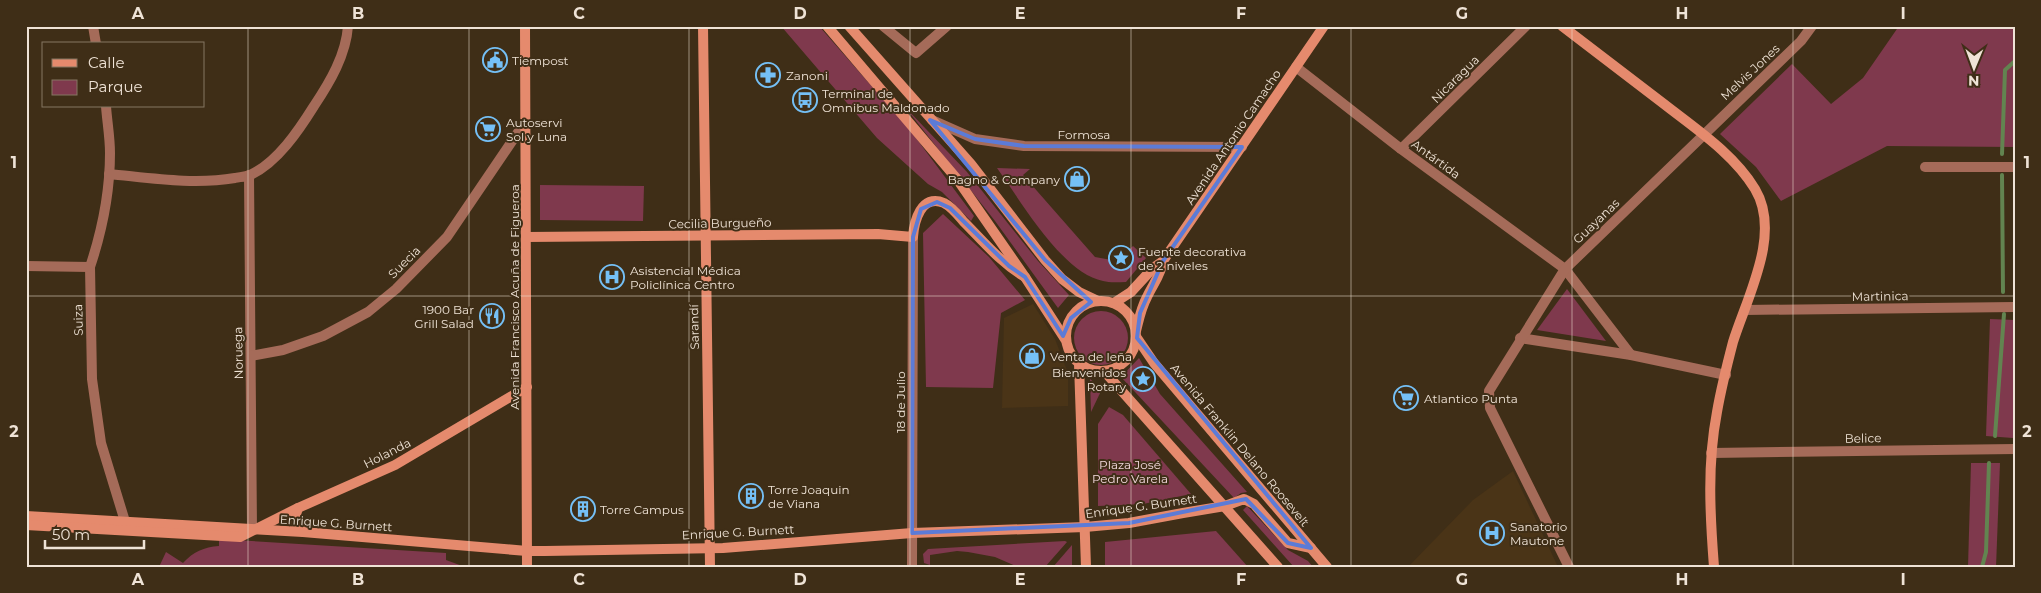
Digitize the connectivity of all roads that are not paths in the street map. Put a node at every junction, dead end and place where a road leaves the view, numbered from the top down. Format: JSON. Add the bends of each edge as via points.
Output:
{"nodes":[{"id":1,"x":93,"y":26,"type":"edge"},
{"id":2,"x":348,"y":26,"type":"edge"},
{"id":3,"x":525,"y":26,"type":"edge"},
{"id":4,"x":703,"y":26,"type":"edge"},
{"id":5,"x":827,"y":26,"type":"edge"},
{"id":6,"x":848,"y":26,"type":"edge"},
{"id":7,"x":883,"y":26,"type":"edge"},
{"id":8,"x":947,"y":26,"type":"edge"},
{"id":9,"x":1324,"y":26,"type":"edge"},
{"id":10,"x":1526,"y":26,"type":"edge"},
{"id":11,"x":1562,"y":26,"type":"edge"},
{"id":12,"x":1812,"y":26,"type":"edge"},
{"id":13,"x":96,"y":42,"type":"edge"},
{"id":14,"x":1296,"y":67,"type":"junction"},
{"id":15,"x":106,"y":108,"type":"edge"},
{"id":16,"x":930,"y":120,"type":"junction"},
{"id":17,"x":525,"y":122,"type":"junction"},
{"id":18,"x":1703,"y":134,"type":"junction"},
{"id":19,"x":1242,"y":147,"type":"junction"},
{"id":20,"x":1401,"y":149,"type":"junction"},
{"id":21,"x":1925,"y":167,"type":"dead end"},
{"id":22,"x":2015,"y":167,"type":"edge"},
{"id":23,"x":109,"y":174,"type":"junction"},
{"id":24,"x":249,"y":175,"type":"junction"},
{"id":25,"x":526,"y":236,"type":"junction"},
{"id":26,"x":706,"y":236,"type":"junction"},
{"id":27,"x":913,"y":237,"type":"junction"},
{"id":28,"x":1163,"y":261,"type":"junction"},
{"id":29,"x":26,"y":266,"type":"edge"},
{"id":30,"x":90,"y":267,"type":"junction"},
{"id":31,"x":1565,"y":268,"type":"junction"},
{"id":32,"x":1025,"y":276,"type":"junction"},
{"id":33,"x":1098,"y":301,"type":"junction"},
{"id":34,"x":1114,"y":303,"type":"junction"},
{"id":35,"x":2015,"y":307,"type":"edge"},
{"id":36,"x":1745,"y":310,"type":"junction"},
{"id":37,"x":1136,"y":334,"type":"junction"},
{"id":38,"x":1520,"y":338,"type":"junction"},
{"id":39,"x":1066,"y":339,"type":"junction"},
{"id":40,"x":1631,"y":355,"type":"junction"},
{"id":41,"x":251,"y":356,"type":"junction"},
{"id":42,"x":1079,"y":364,"type":"junction"},
{"id":43,"x":1104,"y":371,"type":"junction"},
{"id":44,"x":1726,"y":375,"type":"junction"},
{"id":45,"x":527,"y":387,"type":"junction"},
{"id":46,"x":2015,"y":449,"type":"edge"},
{"id":47,"x":1711,"y":453,"type":"junction"},
{"id":48,"x":1225,"y":506,"type":"junction"},
{"id":49,"x":298,"y":508,"type":"junction"},
{"id":50,"x":26,"y":516,"type":"edge"},
{"id":51,"x":124,"y":521,"type":"junction"},
{"id":52,"x":26,"y":525,"type":"edge"},
{"id":53,"x":1085,"y":527,"type":"junction"},
{"id":54,"x":252,"y":530,"type":"junction"},
{"id":55,"x":128,"y":532,"type":"junction"},
{"id":56,"x":303,"y":532,"type":"junction"},
{"id":57,"x":912,"y":533,"type":"junction"},
{"id":58,"x":710,"y":548,"type":"junction"},
{"id":59,"x":1311,"y":548,"type":"junction"},
{"id":60,"x":526,"y":551,"type":"junction"},
{"id":61,"x":527,"y":567,"type":"edge"},
{"id":62,"x":710,"y":567,"type":"edge"},
{"id":63,"x":912,"y":567,"type":"edge"},
{"id":64,"x":1086,"y":567,"type":"edge"},
{"id":65,"x":1278,"y":567,"type":"edge"},
{"id":66,"x":1327,"y":567,"type":"edge"},
{"id":67,"x":1568,"y":567,"type":"edge"},
{"id":68,"x":1714,"y":567,"type":"edge"}],
"edges":[{"from":1,"to":13,"type":"street"},
{"from":2,"to":24,"type":"street","via":[[347,41],[323,93],[290,141]]},
{"from":3,"to":17,"type":"street","name":"Avenida Francisco Acuña de Figueroa"},
{"from":4,"to":26,"type":"street","name":"Sarandí"},
{"from":5,"to":32,"type":"street","via":[[957,178]]},
{"from":6,"to":16,"type":"street"},
{"from":7,"to":8,"type":"street","via":[[916,54]]},
{"from":9,"to":14,"type":"street","name":"Avenida Antonio Camacho"},
{"from":10,"to":20,"type":"street","name":"Nicaragua"},
{"from":11,"to":18,"type":"street"},
{"from":12,"to":18,"type":"street","name":"Melvis Jones","via":[[1801,41]]},
{"from":14,"to":19,"type":"street","name":"Avenida Antonio Camacho"},
{"from":14,"to":20,"type":"street","name":"Antártida"},
{"from":15,"to":23,"type":"street","name":"Suiza"},
{"from":16,"to":19,"type":"street","name":"Formosa","via":[[975,139],[1024,146]]},
{"from":16,"to":33,"type":"street","via":[[971,164],[1062,279]]},
{"from":17,"to":25,"type":"street","name":"Avenida Francisco Acuña de Figueroa"},
{"from":17,"to":41,"type":"street","name":"Suecia","via":[[447,237],[396,289],[368,312],[323,336],[283,350]]},
{"from":18,"to":31,"type":"street","name":"Guayanas"},
{"from":18,"to":36,"type":"street","via":[[1745,174],[1756,191],[1764,215],[1765,237]]},
{"from":19,"to":28,"type":"street","name":"Avenida Antonio Camacho"},
{"from":20,"to":31,"type":"street","name":"Antártida"},
{"from":21,"to":22,"type":"street"},
{"from":23,"to":24,"type":"street","via":[[176,181],[218,181]]},
{"from":23,"to":30,"type":"street","name":"Suiza"},
{"from":24,"to":41,"type":"street","name":"Noruega"},
{"from":25,"to":26,"type":"street","name":"Cecilia Burgueño"},
{"from":25,"to":45,"type":"street","name":"Avenida Francisco Acuña de Figueroa"},
{"from":26,"to":27,"type":"street","name":"Cecilia Burgueño","via":[[878,234]]},
{"from":26,"to":58,"type":"street","name":"Sarandí"},
{"from":27,"to":32,"type":"street","via":[[921,209],[932,202],[941,202],[1008,266]]},
{"from":27,"to":57,"type":"street","name":"18 de Julio"},
{"from":28,"to":34,"type":"street","name":"Avenida Antonio Camacho","via":[[1131,292]]},
{"from":28,"to":37,"type":"street","name":"Avenida Antonio Camacho","via":[[1162,272],[1140,313]]},
{"from":29,"to":30,"type":"street"},
{"from":30,"to":51,"type":"street","name":"Suiza","via":[[92,379],[101,443]]},
{"from":31,"to":38,"type":"street","name":"Guayanas"},
{"from":31,"to":40,"type":"street","name":"Antártida"},
{"from":32,"to":39,"type":"street"},
{"from":33,"to":34,"type":"street"},
{"from":33,"to":39,"type":"street","via":[[1078,309],[1070,318]]},
{"from":34,"to":37,"type":"street","via":[[1130,316]]},
{"from":35,"to":36,"type":"street","name":"Martinica"},
{"from":36,"to":44,"type":"street","via":[[1733,342]]},
{"from":37,"to":43,"type":"street","via":[[1135,348],[1127,360],[1114,369]]},
{"from":37,"to":59,"type":"street","name":"Avenida Franklin Delano Roosevelt","via":[[1154,364]]},
{"from":38,"to":40,"type":"street"},
{"from":38,"to":67,"type":"street","name":"Guayanas","via":[[1489,391],[1490,408]]},
{"from":39,"to":42,"type":"street","via":[[1072,357]]},
{"from":40,"to":44,"type":"street"},
{"from":41,"to":54,"type":"street","name":"Noruega"},
{"from":42,"to":43,"type":"street"},
{"from":42,"to":53,"type":"street"},
{"from":43,"to":48,"type":"street"},
{"from":44,"to":47,"type":"street"},
{"from":45,"to":49,"type":"street","name":"Holanda","via":[[395,465]]},
{"from":45,"to":60,"type":"street","name":"Avenida Francisco Acuña de Figueroa"},
{"from":46,"to":47,"type":"street","name":"Belice"},
{"from":47,"to":68,"type":"street","via":[[1709,495]]},
{"from":48,"to":53,"type":"street","name":"Enrique G. Burnett"},
{"from":48,"to":59,"type":"street","name":"Enrique G. Burnett","via":[[1248,500],[1288,543]]},
{"from":48,"to":65,"type":"street"},
{"from":49,"to":54,"type":"street","name":"Holanda"},
{"from":49,"to":56,"type":"street","via":[[296,525]]},
{"from":50,"to":51,"type":"street","name":"Enrique G. Burnett"},
{"from":51,"to":54,"type":"street","name":"Enrique G. Burnett"},
{"from":51,"to":55,"type":"street","name":"Suiza"},
{"from":52,"to":55,"type":"street","name":"Enrique G. Burnett"},
{"from":53,"to":57,"type":"street","name":"Enrique G. Burnett"},
{"from":53,"to":64,"type":"street"},
{"from":54,"to":55,"type":"street","name":"Enrique G. Burnett","via":[[240,537]]},
{"from":54,"to":56,"type":"street","name":"Enrique G. Burnett"},
{"from":56,"to":60,"type":"street","name":"Enrique G. Burnett"},
{"from":57,"to":58,"type":"street","name":"Enrique G. Burnett"},
{"from":57,"to":63,"type":"street","name":"18 de Julio"},
{"from":58,"to":60,"type":"street","name":"Enrique G. Burnett"},
{"from":58,"to":62,"type":"street","name":"Sarandí"},
{"from":59,"to":66,"type":"street","name":"Avenida Franklin Delano Roosevelt"},
{"from":60,"to":61,"type":"street","name":"Avenida Francisco Acuña de Figueroa"}]}
